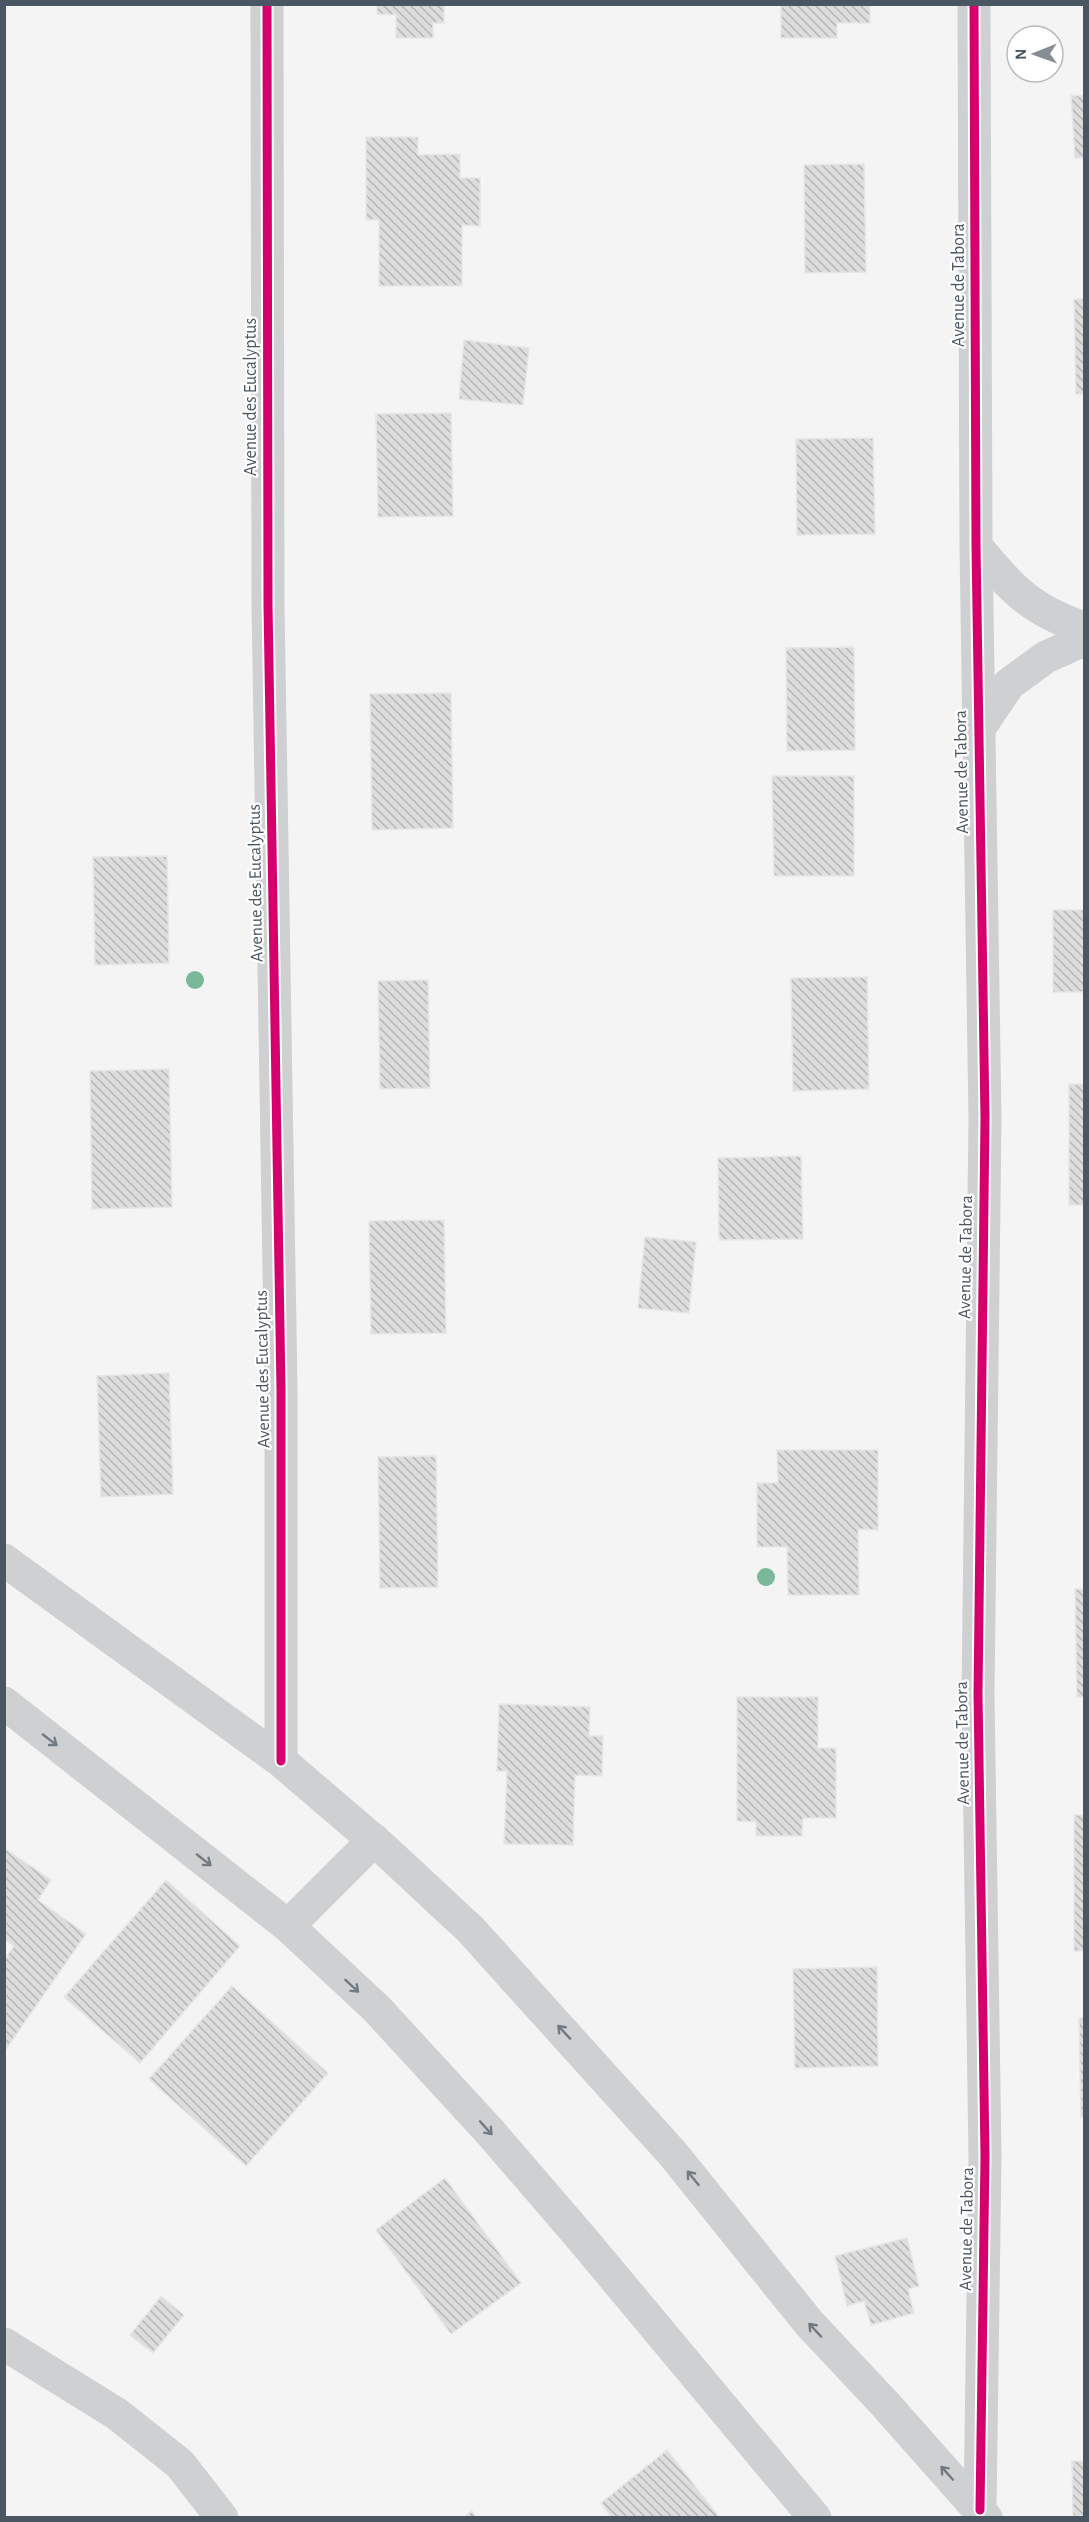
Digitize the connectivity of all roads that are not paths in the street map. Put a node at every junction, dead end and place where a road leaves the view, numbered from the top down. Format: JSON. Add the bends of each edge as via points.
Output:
{"nodes":[{"id":1,"x":267,"y":4,"type":"edge"},
{"id":2,"x":974,"y":4,"type":"edge"},
{"id":3,"x":976,"y":546,"type":"junction"},
{"id":4,"x":1084,"y":628,"type":"edge"},
{"id":5,"x":1084,"y":640,"type":"edge"},
{"id":6,"x":978,"y":730,"type":"junction"},
{"id":7,"x":4,"y":1560,"type":"edge"},
{"id":8,"x":4,"y":1703,"type":"edge"},
{"id":9,"x":281,"y":1761,"type":"junction"},
{"id":10,"x":374,"y":1840,"type":"junction"},
{"id":11,"x":288,"y":1926,"type":"junction"},
{"id":12,"x":4,"y":2344,"type":"edge"},
{"id":13,"x":983,"y":2514,"type":"edge"},
{"id":14,"x":222,"y":2517,"type":"edge"},
{"id":15,"x":815,"y":2517,"type":"edge"}],
"edges":[{"from":1,"to":9,"type":"street","name":"Avenue des Eucalyptus","via":[[267,604],[280,1390]]},
{"from":2,"to":3,"type":"street","name":"Avenue de Tabora"},
{"from":3,"to":4,"type":"street","via":[[1007,584],[1028,602],[1054,618]]},
{"from":3,"to":6,"type":"street","name":"Avenue de Tabora"},
{"from":5,"to":6,"type":"street","via":[[1046,657],[1009,684]]},
{"from":6,"to":13,"type":"street","name":"Avenue de Tabora","via":[[985,1118],[978,1694],[985,2156]]},
{"from":7,"to":9,"type":"street"},
{"from":8,"to":11,"type":"street","one_way":true},
{"from":9,"to":10,"type":"street"},
{"from":10,"to":11,"type":"street"},
{"from":13,"to":10,"type":"street","one_way":true,"via":[[809,2323],[673,2154],[589,2059],[471,1930]]},
{"from":11,"to":15,"type":"street","one_way":true,"via":[[377,2010],[491,2133]]},
{"from":12,"to":14,"type":"street","via":[[117,2414],[180,2464]]}]}
